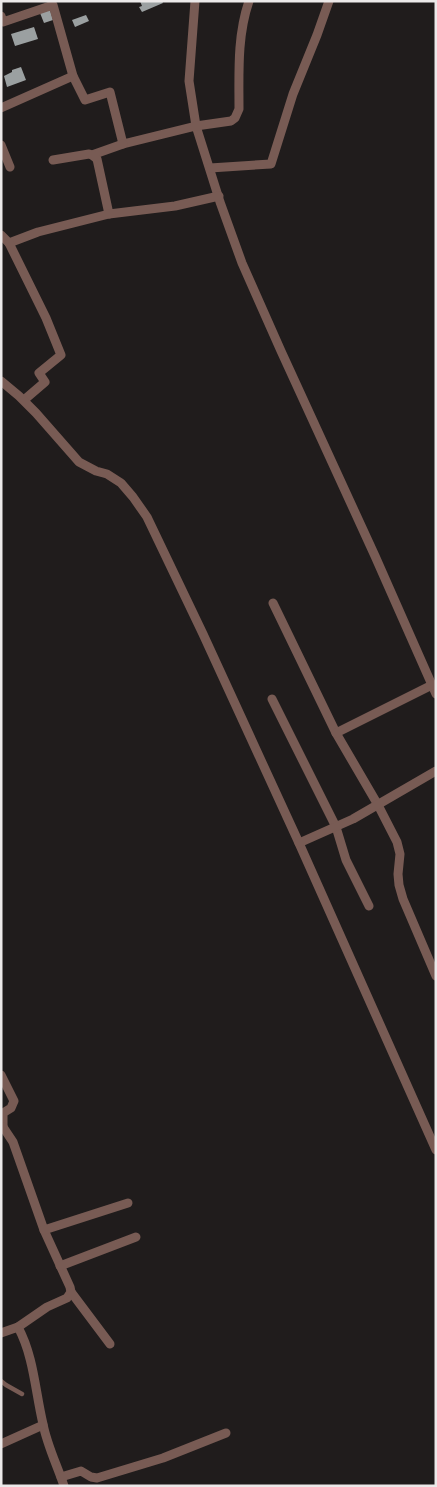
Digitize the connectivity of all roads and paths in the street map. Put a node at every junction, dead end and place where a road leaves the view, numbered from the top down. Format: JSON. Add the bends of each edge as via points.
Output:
{"nodes":[{"id":1,"x":194,"y":1,"type":"edge"},
{"id":2,"x":249,"y":1,"type":"edge"},
{"id":3,"x":328,"y":1,"type":"edge"},
{"id":4,"x":2,"y":20,"type":"edge"},
{"id":5,"x":73,"y":76,"type":"junction"},
{"id":6,"x":1,"y":108,"type":"edge"},
{"id":7,"x":196,"y":126,"type":"junction"},
{"id":8,"x":123,"y":144,"type":"junction"},
{"id":9,"x":1,"y":145,"type":"edge"},
{"id":10,"x":92,"y":155,"type":"junction"},
{"id":11,"x":53,"y":160,"type":"dead end"},
{"id":12,"x":10,"y":166,"type":"dead end"},
{"id":13,"x":210,"y":168,"type":"junction"},
{"id":14,"x":219,"y":196,"type":"junction"},
{"id":15,"x":109,"y":214,"type":"junction"},
{"id":16,"x":1,"y":235,"type":"edge"},
{"id":17,"x":9,"y":244,"type":"junction"},
{"id":18,"x":2,"y":383,"type":"edge"},
{"id":19,"x":24,"y":400,"type":"junction"},
{"id":20,"x":273,"y":603,"type":"dead end"},
{"id":21,"x":432,"y":685,"type":"junction"},
{"id":22,"x":436,"y":694,"type":"edge"},
{"id":23,"x":272,"y":699,"type":"dead end"},
{"id":24,"x":336,"y":733,"type":"junction"},
{"id":25,"x":436,"y":771,"type":"edge"},
{"id":26,"x":378,"y":806,"type":"junction"},
{"id":27,"x":336,"y":827,"type":"junction"},
{"id":28,"x":299,"y":844,"type":"junction"},
{"id":29,"x":369,"y":906,"type":"dead end"},
{"id":30,"x":436,"y":976,"type":"edge"},
{"id":31,"x":1,"y":1075,"type":"edge"},
{"id":32,"x":2,"y":1128,"type":"edge"},
{"id":33,"x":436,"y":1150,"type":"edge"},
{"id":34,"x":128,"y":1203,"type":"dead end"},
{"id":35,"x":44,"y":1230,"type":"junction"},
{"id":36,"x":136,"y":1237,"type":"dead end"},
{"id":37,"x":60,"y":1266,"type":"junction"},
{"id":38,"x":71,"y":1292,"type":"junction"},
{"id":39,"x":18,"y":1326,"type":"junction"},
{"id":40,"x":1,"y":1333,"type":"edge"},
{"id":41,"x":110,"y":1344,"type":"dead end"},
{"id":42,"x":1,"y":1381,"type":"edge"},
{"id":43,"x":22,"y":1394,"type":"dead end"},
{"id":44,"x":43,"y":1425,"type":"junction"},
{"id":45,"x":226,"y":1433,"type":"dead end"},
{"id":46,"x":1,"y":1444,"type":"edge"},
{"id":47,"x":63,"y":1481,"type":"edge"}],
"edges":[{"from":1,"to":7,"type":"street","via":[[189,81]]},
{"from":2,"to":7,"type":"street","via":[[240,42],[238,114],[231,121]]},
{"from":3,"to":13,"type":"street","via":[[271,164]]},
{"from":4,"to":5,"type":"street","via":[[53,5]]},
{"from":5,"to":6,"type":"street"},
{"from":5,"to":8,"type":"street","via":[[85,100],[110,92]]},
{"from":7,"to":8,"type":"street"},
{"from":7,"to":13,"type":"street"},
{"from":8,"to":10,"type":"street"},
{"from":9,"to":12,"type":"street"},
{"from":10,"to":11,"type":"street"},
{"from":10,"to":15,"type":"street","via":[[98,162]]},
{"from":13,"to":14,"type":"street"},
{"from":14,"to":15,"type":"street","via":[[176,206]]},
{"from":14,"to":21,"type":"street","via":[[242,263]]},
{"from":15,"to":17,"type":"street","via":[[38,232]]},
{"from":16,"to":17,"type":"street"},
{"from":17,"to":19,"type":"street","via":[[61,355],[40,373],[45,382]]},
{"from":18,"to":19,"type":"street"},
{"from":19,"to":28,"type":"street","via":[[79,462],[122,483],[147,517]]},
{"from":20,"to":24,"type":"street"},
{"from":21,"to":22,"type":"street"},
{"from":21,"to":24,"type":"street"},
{"from":23,"to":27,"type":"street"},
{"from":24,"to":26,"type":"street"},
{"from":25,"to":26,"type":"street"},
{"from":26,"to":27,"type":"street"},
{"from":26,"to":30,"type":"street","via":[[397,842],[399,885],[403,899]]},
{"from":27,"to":28,"type":"street"},
{"from":27,"to":29,"type":"street","via":[[346,860]]},
{"from":28,"to":33,"type":"street"},
{"from":31,"to":32,"type":"street","via":[[14,1101],[12,1108],[3,1113]]},
{"from":32,"to":35,"type":"street","via":[[18,1153]]},
{"from":34,"to":35,"type":"street"},
{"from":35,"to":37,"type":"street"},
{"from":36,"to":37,"type":"street"},
{"from":37,"to":38,"type":"street"},
{"from":38,"to":39,"type":"street","via":[[67,1298],[46,1307]]},
{"from":38,"to":41,"type":"street"},
{"from":39,"to":40,"type":"street"},
{"from":39,"to":44,"type":"street","via":[[32,1360]]},
{"from":42,"to":43,"type":"lane"},
{"from":44,"to":46,"type":"street"},
{"from":44,"to":47,"type":"street"},
{"from":45,"to":47,"type":"street","via":[[163,1458],[97,1478],[81,1471]]}]}
